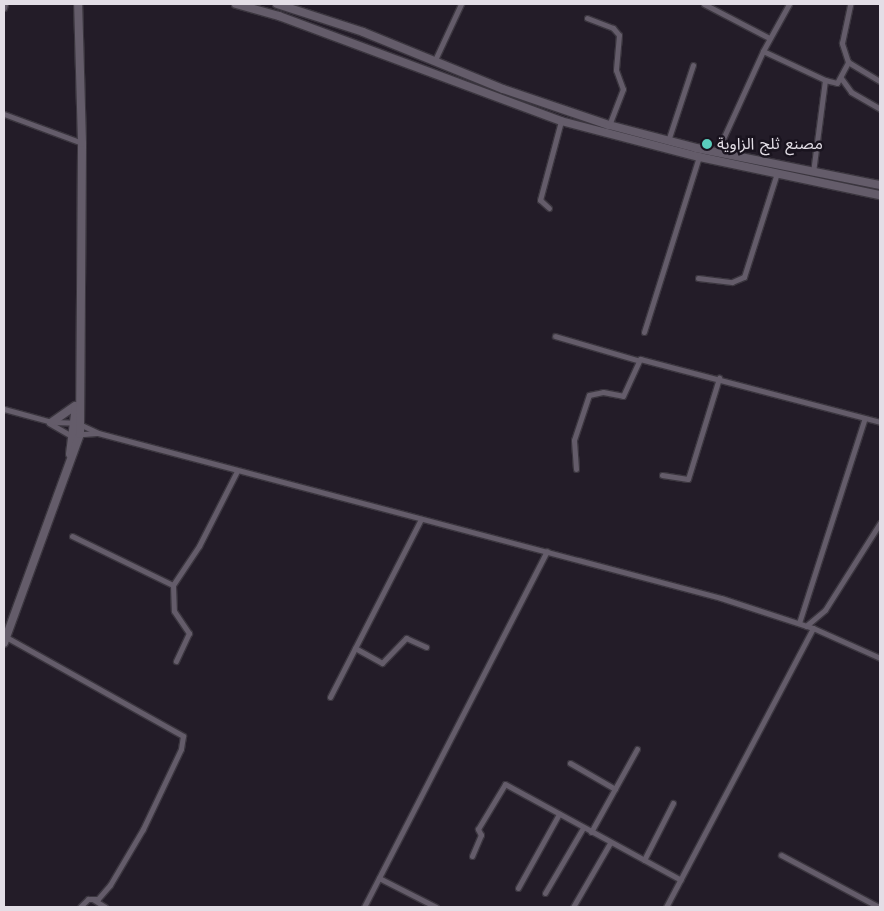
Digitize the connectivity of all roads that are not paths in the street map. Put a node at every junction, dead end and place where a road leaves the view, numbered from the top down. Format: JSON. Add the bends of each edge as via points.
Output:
{"nodes":[{"id":1,"x":5,"y":4,"type":"edge"},
{"id":2,"x":236,"y":4,"type":"edge"},
{"id":3,"x":277,"y":4,"type":"edge"},
{"id":4,"x":461,"y":4,"type":"edge"},
{"id":5,"x":704,"y":4,"type":"edge"},
{"id":6,"x":789,"y":4,"type":"edge"},
{"id":7,"x":850,"y":4,"type":"edge"},
{"id":8,"x":77,"y":5,"type":"edge"},
{"id":9,"x":4,"y":8,"type":"edge"},
{"id":10,"x":587,"y":18,"type":"dead end"},
{"id":11,"x":769,"y":38,"type":"junction"},
{"id":12,"x":763,"y":51,"type":"junction"},
{"id":13,"x":435,"y":60,"type":"junction"},
{"id":14,"x":848,"y":62,"type":"junction"},
{"id":15,"x":693,"y":65,"type":"dead end"},
{"id":16,"x":841,"y":78,"type":"junction"},
{"id":17,"x":825,"y":80,"type":"junction"},
{"id":18,"x":880,"y":80,"type":"edge"},
{"id":19,"x":880,"y":109,"type":"edge"},
{"id":20,"x":4,"y":114,"type":"edge"},
{"id":21,"x":560,"y":120,"type":"junction"},
{"id":22,"x":609,"y":125,"type":"junction"},
{"id":23,"x":668,"y":141,"type":"junction"},
{"id":24,"x":82,"y":143,"type":"junction"},
{"id":25,"x":717,"y":152,"type":"junction"},
{"id":26,"x":699,"y":157,"type":"junction"},
{"id":27,"x":813,"y":172,"type":"junction"},
{"id":28,"x":777,"y":173,"type":"junction"},
{"id":29,"x":880,"y":185,"type":"edge"},
{"id":30,"x":880,"y":195,"type":"edge"},
{"id":31,"x":549,"y":208,"type":"dead end"},
{"id":32,"x":698,"y":278,"type":"dead end"},
{"id":33,"x":644,"y":332,"type":"dead end"},
{"id":34,"x":555,"y":336,"type":"dead end"},
{"id":35,"x":637,"y":360,"type":"junction"},
{"id":36,"x":719,"y":378,"type":"junction"},
{"id":37,"x":77,"y":401,"type":"junction"},
{"id":38,"x":4,"y":409,"type":"edge"},
{"id":39,"x":865,"y":418,"type":"junction"},
{"id":40,"x":48,"y":422,"type":"junction"},
{"id":41,"x":880,"y":422,"type":"edge"},
{"id":42,"x":76,"y":424,"type":"junction"},
{"id":43,"x":98,"y":433,"type":"junction"},
{"id":44,"x":80,"y":434,"type":"junction"},
{"id":45,"x":70,"y":435,"type":"junction"},
{"id":46,"x":70,"y":456,"type":"junction"},
{"id":47,"x":237,"y":470,"type":"junction"},
{"id":48,"x":576,"y":470,"type":"dead end"},
{"id":49,"x":662,"y":475,"type":"dead end"},
{"id":50,"x":421,"y":519,"type":"junction"},
{"id":51,"x":880,"y":523,"type":"edge"},
{"id":52,"x":72,"y":536,"type":"dead end"},
{"id":53,"x":546,"y":551,"type":"junction"},
{"id":54,"x":173,"y":585,"type":"junction"},
{"id":55,"x":799,"y":623,"type":"junction"},
{"id":56,"x":806,"y":626,"type":"junction"},
{"id":57,"x":813,"y":628,"type":"junction"},
{"id":58,"x":5,"y":640,"type":"edge"},
{"id":59,"x":426,"y":647,"type":"dead end"},
{"id":60,"x":355,"y":648,"type":"junction"},
{"id":61,"x":880,"y":658,"type":"edge"},
{"id":62,"x":176,"y":661,"type":"dead end"},
{"id":63,"x":330,"y":697,"type":"dead end"},
{"id":64,"x":637,"y":749,"type":"dead end"},
{"id":65,"x":570,"y":763,"type":"dead end"},
{"id":66,"x":615,"y":789,"type":"junction"},
{"id":67,"x":673,"y":803,"type":"dead end"},
{"id":68,"x":559,"y":814,"type":"junction"},
{"id":69,"x":583,"y":828,"type":"junction"},
{"id":70,"x":591,"y":832,"type":"junction"},
{"id":71,"x":610,"y":843,"type":"junction"},
{"id":72,"x":781,"y":855,"type":"dead end"},
{"id":73,"x":472,"y":856,"type":"dead end"},
{"id":74,"x":644,"y":860,"type":"junction"},
{"id":75,"x":379,"y":878,"type":"junction"},
{"id":76,"x":681,"y":880,"type":"junction"},
{"id":77,"x":518,"y":888,"type":"dead end"},
{"id":78,"x":545,"y":893,"type":"dead end"},
{"id":79,"x":94,"y":900,"type":"junction"},
{"id":80,"x":80,"y":907,"type":"edge"},
{"id":81,"x":105,"y":907,"type":"edge"},
{"id":82,"x":364,"y":907,"type":"edge"},
{"id":83,"x":436,"y":907,"type":"edge"},
{"id":84,"x":573,"y":907,"type":"edge"},
{"id":85,"x":666,"y":907,"type":"edge"},
{"id":86,"x":879,"y":907,"type":"edge"}],
"edges":[{"from":1,"to":9,"type":"street"},
{"from":2,"to":21,"type":"main road","via":[[297,22]]},
{"from":3,"to":13,"type":"main road"},
{"from":4,"to":13,"type":"street"},
{"from":5,"to":11,"type":"street"},
{"from":6,"to":11,"type":"street"},
{"from":7,"to":14,"type":"street","via":[[842,44]]},
{"from":8,"to":24,"type":"main road"},
{"from":10,"to":22,"type":"street","via":[[613,28],[619,35],[616,70],[623,90]]},
{"from":11,"to":12,"type":"street"},
{"from":12,"to":17,"type":"street"},
{"from":12,"to":25,"type":"street"},
{"from":13,"to":22,"type":"main road","via":[[504,89]]},
{"from":14,"to":16,"type":"street"},
{"from":14,"to":18,"type":"street"},
{"from":15,"to":23,"type":"street"},
{"from":16,"to":17,"type":"street","via":[[837,83]]},
{"from":16,"to":19,"type":"street","via":[[851,92]]},
{"from":17,"to":27,"type":"street"},
{"from":20,"to":24,"type":"street"},
{"from":21,"to":26,"type":"main road"},
{"from":21,"to":31,"type":"street","via":[[540,200]]},
{"from":22,"to":23,"type":"main road"},
{"from":23,"to":25,"type":"main road"},
{"from":24,"to":37,"type":"main road"},
{"from":25,"to":27,"type":"main road"},
{"from":26,"to":28,"type":"main road"},
{"from":26,"to":33,"type":"street"},
{"from":27,"to":29,"type":"main road"},
{"from":28,"to":30,"type":"main road"},
{"from":28,"to":32,"type":"street","via":[[744,277],[732,282]]},
{"from":34,"to":35,"type":"street"},
{"from":35,"to":36,"type":"street"},
{"from":35,"to":48,"type":"street","via":[[622,396],[603,392],[589,395],[574,440]]},
{"from":36,"to":39,"type":"street"},
{"from":36,"to":49,"type":"street","via":[[688,479]]},
{"from":37,"to":40,"type":"main road","via":[[71,412]]},
{"from":37,"to":42,"type":"main road"},
{"from":38,"to":40,"type":"street"},
{"from":39,"to":41,"type":"street"},
{"from":39,"to":55,"type":"street"},
{"from":40,"to":42,"type":"street"},
{"from":40,"to":45,"type":"street"},
{"from":42,"to":43,"type":"street"},
{"from":42,"to":44,"type":"main road"},
{"from":42,"to":45,"type":"main road"},
{"from":43,"to":44,"type":"street"},
{"from":43,"to":47,"type":"street"},
{"from":44,"to":45,"type":"street"},
{"from":44,"to":46,"type":"main road"},
{"from":45,"to":46,"type":"main road"},
{"from":46,"to":58,"type":"main road"},
{"from":47,"to":50,"type":"street"},
{"from":47,"to":54,"type":"street","via":[[202,540]]},
{"from":50,"to":53,"type":"street"},
{"from":50,"to":60,"type":"street"},
{"from":51,"to":56,"type":"street","via":[[825,610]]},
{"from":52,"to":54,"type":"street"},
{"from":53,"to":55,"type":"street"},
{"from":53,"to":75,"type":"street"},
{"from":54,"to":62,"type":"street","via":[[174,611],[189,633]]},
{"from":55,"to":56,"type":"street"},
{"from":56,"to":57,"type":"street"},
{"from":57,"to":61,"type":"street"},
{"from":57,"to":76,"type":"street"},
{"from":58,"to":79,"type":"street","via":[[183,736],[181,749],[142,829],[110,885]]},
{"from":59,"to":60,"type":"street","via":[[406,638],[382,663]]},
{"from":60,"to":63,"type":"street"},
{"from":64,"to":66,"type":"street"},
{"from":65,"to":66,"type":"street"},
{"from":66,"to":70,"type":"street"},
{"from":67,"to":74,"type":"street"},
{"from":68,"to":69,"type":"street"},
{"from":68,"to":73,"type":"street","via":[[505,784],[478,829],[481,835]]},
{"from":68,"to":77,"type":"street"},
{"from":69,"to":70,"type":"street"},
{"from":69,"to":78,"type":"street"},
{"from":70,"to":71,"type":"street"},
{"from":71,"to":74,"type":"street"},
{"from":71,"to":84,"type":"street"},
{"from":72,"to":86,"type":"street"},
{"from":74,"to":76,"type":"street"},
{"from":75,"to":82,"type":"street"},
{"from":75,"to":83,"type":"street"},
{"from":76,"to":85,"type":"street"},
{"from":79,"to":80,"type":"street","via":[[88,899]]},
{"from":79,"to":81,"type":"street"}]}
